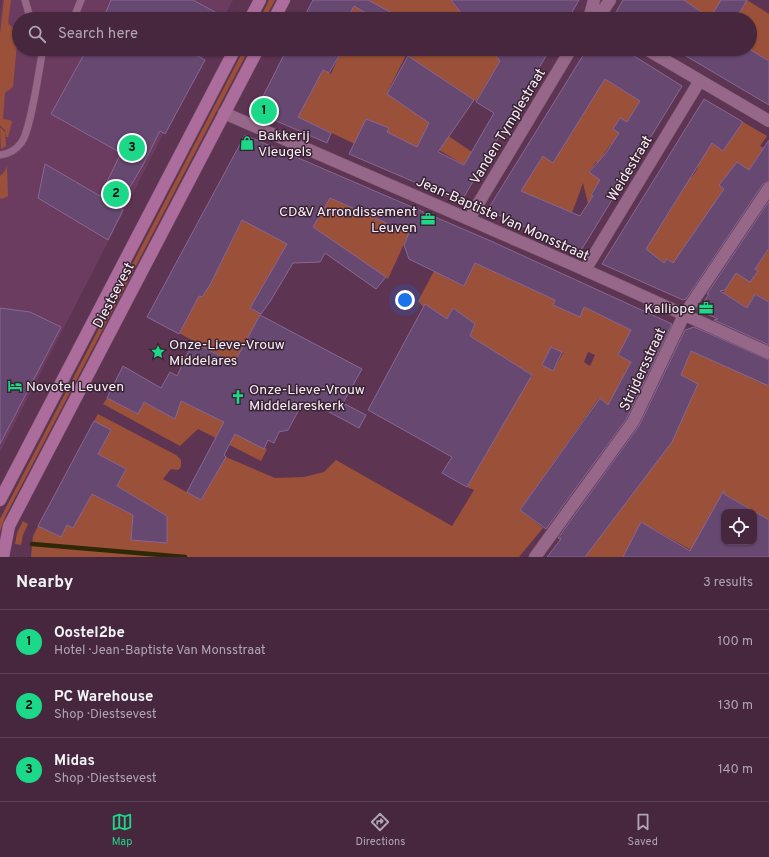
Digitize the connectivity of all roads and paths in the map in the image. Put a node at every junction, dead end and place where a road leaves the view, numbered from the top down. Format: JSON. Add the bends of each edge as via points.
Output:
{"nodes":[{"id":1,"x":25,"y":0,"type":"edge"},
{"id":2,"x":81,"y":0,"type":"edge"},
{"id":3,"x":260,"y":0,"type":"edge"},
{"id":4,"x":284,"y":0,"type":"edge"},
{"id":5,"x":610,"y":0,"type":"edge"},
{"id":6,"x":592,"y":1,"type":"edge"},
{"id":7,"x":28,"y":12,"type":"edge"},
{"id":8,"x":76,"y":12,"type":"edge"},
{"id":9,"x":254,"y":12,"type":"edge"},
{"id":10,"x":278,"y":12,"type":"edge"},
{"id":11,"x":592,"y":12,"type":"edge"},
{"id":12,"x":600,"y":12,"type":"edge"},
{"id":13,"x":42,"y":56,"type":"edge"},
{"id":14,"x":231,"y":56,"type":"edge"},
{"id":15,"x":254,"y":56,"type":"edge"},
{"id":16,"x":567,"y":56,"type":"edge"},
{"id":17,"x":657,"y":56,"type":"edge"},
{"id":18,"x":699,"y":82,"type":"junction"},
{"id":19,"x":224,"y":113,"type":"junction"},
{"id":20,"x":769,"y":121,"type":"edge"},
{"id":21,"x":0,"y":155,"type":"edge"},
{"id":22,"x":769,"y":188,"type":"edge"},
{"id":23,"x":469,"y":219,"type":"junction"},
{"id":24,"x":585,"y":270,"type":"junction"},
{"id":25,"x":684,"y":315,"type":"junction"},
{"id":26,"x":769,"y":353,"type":"edge"},
{"id":27,"x":3,"y":491,"type":"edge"},
{"id":28,"x":0,"y":500,"type":"edge"},
{"id":29,"x":3,"y":557,"type":"edge"},
{"id":30,"x":535,"y":557,"type":"edge"}],
"edges":[{"from":1,"to":7,"type":"lane"},
{"from":2,"to":8,"type":"lane"},
{"from":3,"to":9,"type":"main road"},
{"from":4,"to":10,"type":"main road"},
{"from":5,"to":12,"type":"street"},
{"from":6,"to":11,"type":"street"},
{"from":13,"to":21,"type":"lane","via":[[30,118],[22,142],[8,154]]},
{"from":14,"to":27,"type":"main road","name":"Diestsevest"},
{"from":15,"to":19,"type":"main road","name":"Diestsevest"},
{"from":16,"to":23,"type":"street","name":"Vanden Tymplestraat"},
{"from":17,"to":18,"type":"street"},
{"from":18,"to":20,"type":"street"},
{"from":18,"to":24,"type":"street","name":"Weidestraat"},
{"from":19,"to":23,"type":"street","name":"Jean-Baptiste Van Monsstraat"},
{"from":19,"to":29,"type":"main road","name":"Diestsevest","via":[[9,526]]},
{"from":22,"to":25,"type":"street","name":"Strijdersstraat"},
{"from":23,"to":24,"type":"street","name":"Jean-Baptiste Van Monsstraat"},
{"from":24,"to":25,"type":"street","name":"Jean-Baptiste Van Monsstraat"},
{"from":25,"to":26,"type":"street","name":"Jean-Baptiste Van Monsstraat"},
{"from":25,"to":30,"type":"street","name":"Strijdersstraat","via":[[633,422]]},
{"from":27,"to":28,"type":"main road","name":"Diestsevest"}]}
